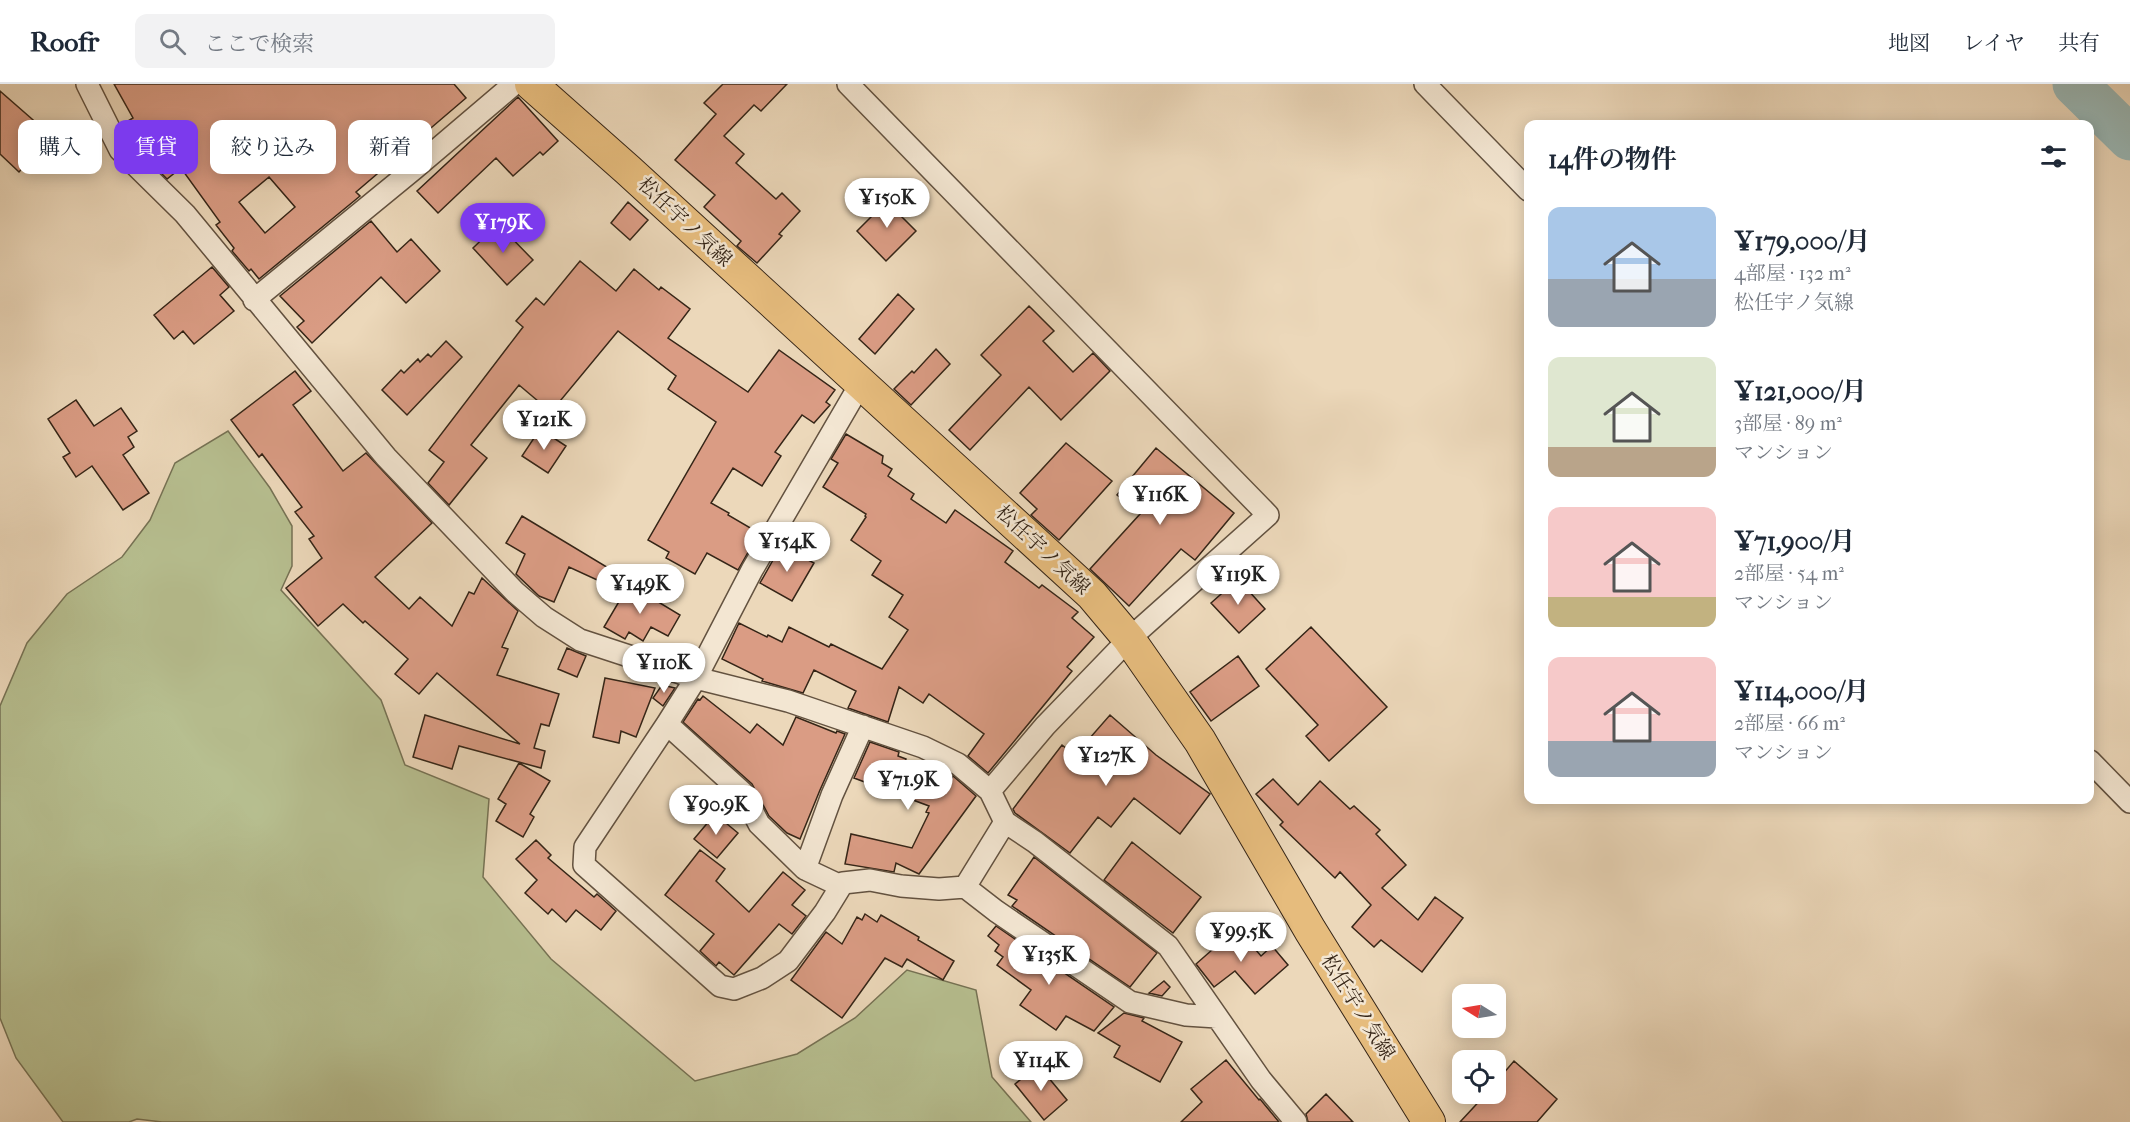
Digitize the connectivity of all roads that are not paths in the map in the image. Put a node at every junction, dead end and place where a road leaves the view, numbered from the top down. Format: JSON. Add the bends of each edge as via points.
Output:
{"nodes":[{"id":1,"x":87,"y":84,"type":"edge"},
{"id":2,"x":514,"y":84,"type":"edge"},
{"id":3,"x":531,"y":84,"type":"edge"},
{"id":4,"x":848,"y":84,"type":"edge"},
{"id":5,"x":1425,"y":84,"type":"edge"},
{"id":6,"x":1524,"y":186,"type":"edge"},
{"id":7,"x":254,"y":300,"type":"junction"},
{"id":8,"x":861,"y":383,"type":"junction"},
{"id":9,"x":1129,"y":639,"type":"junction"},
{"id":10,"x":696,"y":678,"type":"junction"},
{"id":11,"x":668,"y":724,"type":"junction"},
{"id":12,"x":862,"y":726,"type":"junction"},
{"id":13,"x":2094,"y":765,"type":"edge"},
{"id":14,"x":990,"y":791,"type":"junction"},
{"id":15,"x":2130,"y":802,"type":"edge"},
{"id":16,"x":1005,"y":822,"type":"junction"},
{"id":17,"x":805,"y":869,"type":"junction"},
{"id":18,"x":841,"y":886,"type":"junction"},
{"id":19,"x":965,"y":887,"type":"junction"},
{"id":20,"x":1217,"y":1017,"type":"junction"},
{"id":21,"x":1296,"y":1122,"type":"edge"},
{"id":22,"x":1429,"y":1122,"type":"edge"}],
"edges":[{"from":1,"to":7,"type":"street","via":[[120,150],[186,214]]},
{"from":2,"to":7,"type":"street"},
{"from":3,"to":8,"type":"main road","name":"松任宇ノ気線"},
{"from":4,"to":9,"type":"street","via":[[1268,515]]},
{"from":5,"to":6,"type":"street"},
{"from":7,"to":10,"type":"street","via":[[386,457],[515,592],[544,617],[580,640]]},
{"from":8,"to":9,"type":"main road","name":"松任宇ノ気線","via":[[1092,594]]},
{"from":8,"to":10,"type":"street","via":[[752,570]]},
{"from":9,"to":14,"type":"street","via":[[1045,726]]},
{"from":9,"to":22,"type":"main road","name":"松任宇ノ気線","via":[[1200,741],[1310,930]]},
{"from":10,"to":11,"type":"street"},
{"from":10,"to":12,"type":"street","via":[[788,701]]},
{"from":11,"to":17,"type":"street","via":[[743,793],[759,824]]},
{"from":11,"to":18,"type":"street","via":[[585,847],[584,865],[720,986],[734,989],[762,978],[788,961]]},
{"from":12,"to":14,"type":"street","via":[[958,764]]},
{"from":12,"to":17,"type":"street"},
{"from":13,"to":15,"type":"street"},
{"from":14,"to":16,"type":"street"},
{"from":16,"to":19,"type":"street"},
{"from":16,"to":20,"type":"street","via":[[1168,946]]},
{"from":17,"to":18,"type":"street"},
{"from":18,"to":19,"type":"street","via":[[870,880],[939,889]]},
{"from":19,"to":20,"type":"street","via":[[1130,1002],[1186,1015]]},
{"from":20,"to":21,"type":"street"}]}
